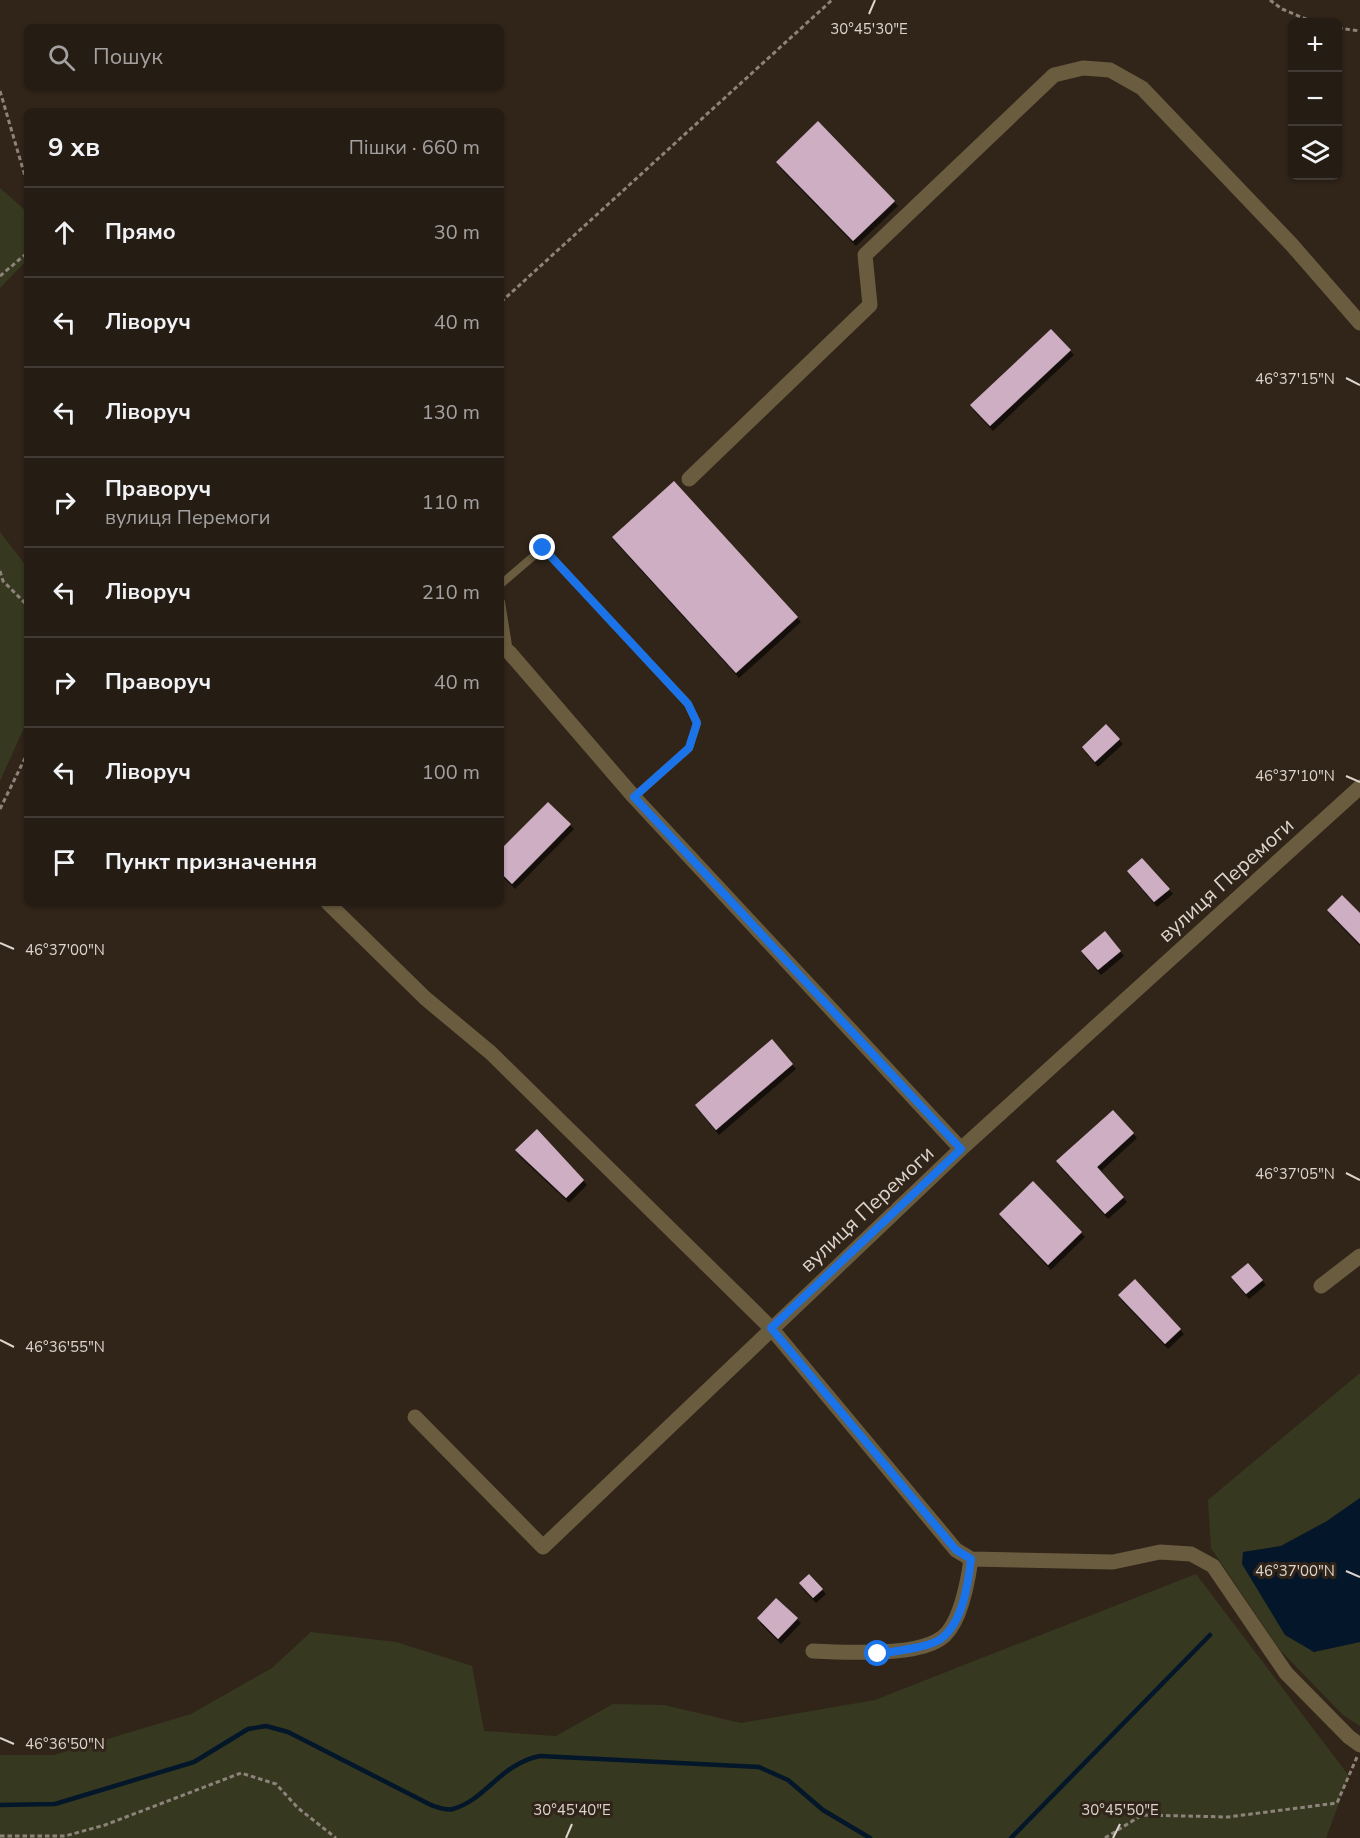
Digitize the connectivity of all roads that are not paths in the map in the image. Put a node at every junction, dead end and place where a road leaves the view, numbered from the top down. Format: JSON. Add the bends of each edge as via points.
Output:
{"nodes":[{"id":1,"x":1360,"y":322,"type":"edge"},
{"id":2,"x":689,"y":479,"type":"dead end"},
{"id":3,"x":504,"y":581,"type":"edge"},
{"id":4,"x":504,"y":621,"type":"edge"},
{"id":5,"x":509,"y":652,"type":"joint"},
{"id":6,"x":1360,"y":787,"type":"edge"},
{"id":7,"x":634,"y":797,"type":"junction"},
{"id":8,"x":331,"y":906,"type":"edge"},
{"id":9,"x":961,"y":1149,"type":"junction"},
{"id":10,"x":1360,"y":1256,"type":"edge"},
{"id":11,"x":1321,"y":1286,"type":"dead end"},
{"id":12,"x":771,"y":1328,"type":"junction"},
{"id":13,"x":414,"y":1417,"type":"dead end"},
{"id":14,"x":971,"y":1559,"type":"junction"},
{"id":15,"x":813,"y":1651,"type":"dead end"},
{"id":16,"x":1360,"y":1745,"type":"edge"}],
"edges":[{"from":1,"to":2,"type":"street","via":[[1277,228],[1142,88],[1110,70],[1083,68],[1054,75],[865,255],[870,305]]},
{"from":3,"to":7,"type":"lane","via":[[543,548],[688,704],[697,723],[689,748]]},
{"from":4,"to":5,"type":"lane"},
{"from":5,"to":7,"type":"street"},
{"from":6,"to":9,"type":"street","name":"вулиця Перемоги"},
{"from":7,"to":9,"type":"street"},
{"from":8,"to":12,"type":"street","via":[[424,998],[491,1053]]},
{"from":9,"to":12,"type":"street","name":"вулиця Перемоги"},
{"from":10,"to":11,"type":"street"},
{"from":12,"to":13,"type":"street","name":"вулиця Перемоги","via":[[543,1546]]},
{"from":12,"to":14,"type":"street","via":[[956,1550]]},
{"from":14,"to":15,"type":"street","via":[[968,1585],[953,1624],[941,1639],[878,1654]]},
{"from":14,"to":16,"type":"street","via":[[1113,1562],[1160,1552],[1191,1554],[1213,1566],[1286,1673]]}]}
